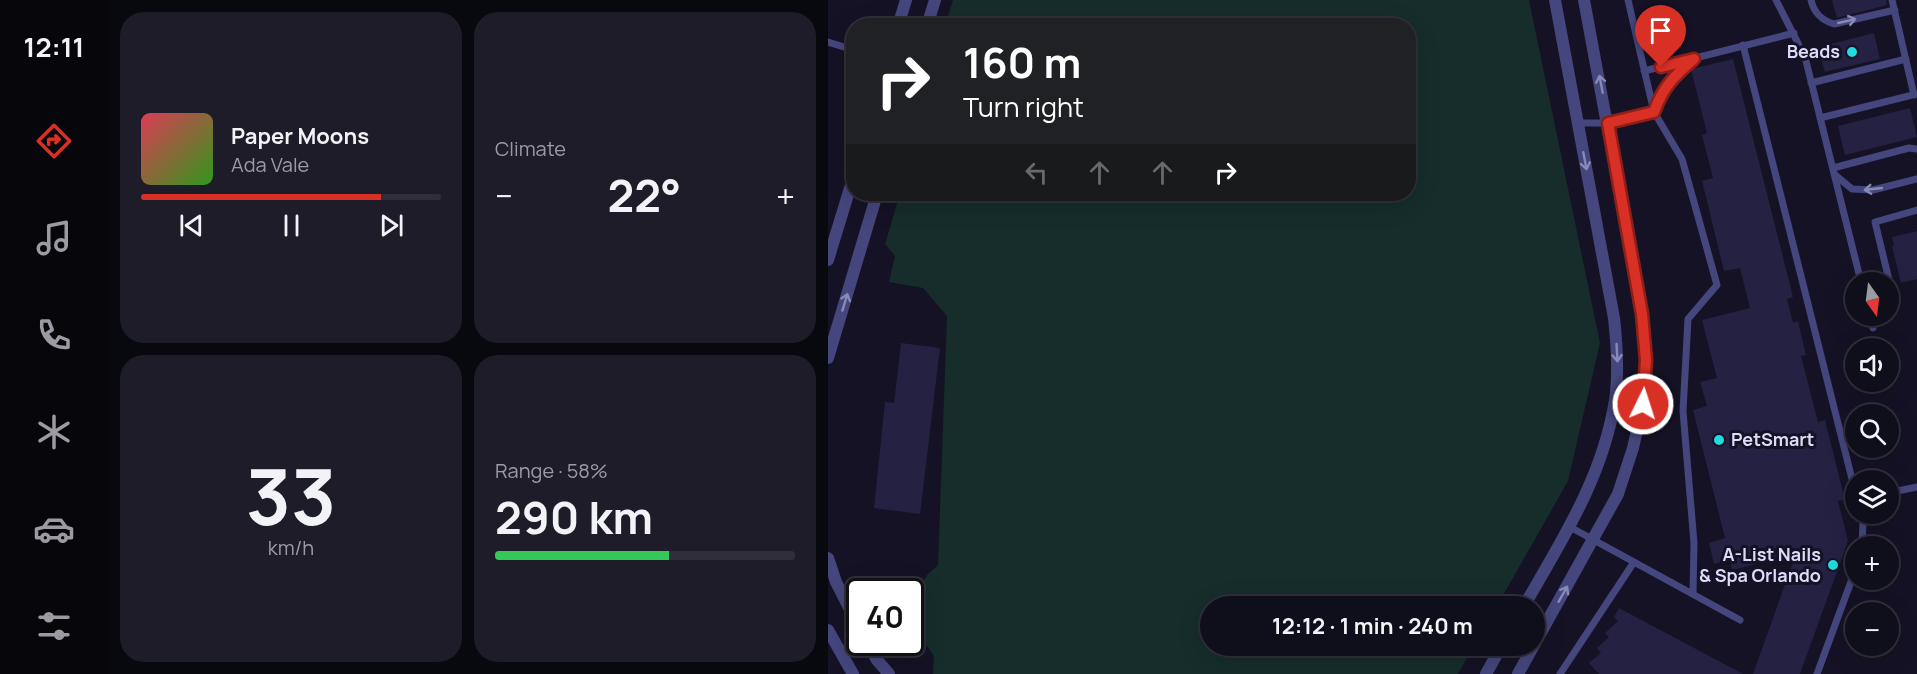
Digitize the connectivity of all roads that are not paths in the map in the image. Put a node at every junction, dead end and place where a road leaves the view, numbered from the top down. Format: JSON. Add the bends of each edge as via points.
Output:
{"nodes":[{"id":1,"x":906,"y":0,"type":"edge"},
{"id":2,"x":935,"y":0,"type":"edge"},
{"id":3,"x":1555,"y":0,"type":"edge"},
{"id":4,"x":1584,"y":0,"type":"edge"},
{"id":5,"x":1628,"y":0,"type":"edge"},
{"id":6,"x":1776,"y":0,"type":"edge"},
{"id":7,"x":1810,"y":0,"type":"edge"},
{"id":8,"x":1892,"y":0,"type":"edge"},
{"id":9,"x":1895,"y":10,"type":"junction"},
{"id":10,"x":900,"y":18,"type":"edge"},
{"id":11,"x":929,"y":18,"type":"edge"},
{"id":12,"x":1794,"y":33,"type":"junction"},
{"id":13,"x":828,"y":42,"type":"edge"},
{"id":14,"x":1743,"y":45,"type":"junction"},
{"id":15,"x":846,"y":48,"type":"edge"},
{"id":16,"x":1694,"y":59,"type":"junction"},
{"id":17,"x":1906,"y":59,"type":"junction"},
{"id":18,"x":1644,"y":71,"type":"junction"},
{"id":19,"x":1811,"y":83,"type":"junction"},
{"id":20,"x":1916,"y":94,"type":"edge"},
{"id":21,"x":1654,"y":112,"type":"junction"},
{"id":22,"x":1820,"y":118,"type":"junction"},
{"id":23,"x":1578,"y":123,"type":"junction"},
{"id":24,"x":1608,"y":123,"type":"junction"},
{"id":25,"x":1917,"y":150,"type":"edge"},
{"id":26,"x":1834,"y":171,"type":"junction"},
{"id":27,"x":1917,"y":179,"type":"edge"},
{"id":28,"x":846,"y":201,"type":"edge"},
{"id":29,"x":875,"y":201,"type":"edge"},
{"id":30,"x":1917,"y":210,"type":"edge"},
{"id":31,"x":828,"y":260,"type":"edge"},
{"id":32,"x":1859,"y":272,"type":"edge"},
{"id":33,"x":1887,"y":272,"type":"edge"},
{"id":34,"x":828,"y":358,"type":"edge"},
{"id":35,"x":1850,"y":470,"type":"edge"},
{"id":36,"x":1917,"y":487,"type":"edge"},
{"id":37,"x":1899,"y":491,"type":"edge"},
{"id":38,"x":1569,"y":527,"type":"junction"},
{"id":39,"x":1594,"y":540,"type":"junction"},
{"id":40,"x":828,"y":558,"type":"edge"},
{"id":41,"x":1634,"y":562,"type":"junction"},
{"id":42,"x":1848,"y":590,"type":"edge"},
{"id":43,"x":1693,"y":594,"type":"junction"},
{"id":44,"x":1530,"y":596,"type":"edge"},
{"id":45,"x":846,"y":602,"type":"edge"},
{"id":46,"x":1740,"y":620,"type":"dead end"},
{"id":47,"x":1545,"y":626,"type":"edge"},
{"id":48,"x":828,"y":630,"type":"edge"},
{"id":49,"x":875,"y":656,"type":"edge"},
{"id":50,"x":1496,"y":656,"type":"edge"},
{"id":51,"x":1528,"y":656,"type":"edge"},
{"id":52,"x":853,"y":674,"type":"edge"},
{"id":53,"x":889,"y":674,"type":"edge"},
{"id":54,"x":1486,"y":674,"type":"edge"},
{"id":55,"x":1518,"y":674,"type":"edge"},
{"id":56,"x":1560,"y":674,"type":"edge"},
{"id":57,"x":1817,"y":674,"type":"edge"}],
"edges":[{"from":1,"to":10,"type":"street"},
{"from":2,"to":11,"type":"street"},
{"from":3,"to":23,"type":"street"},
{"from":24,"to":4,"type":"street","one_way":true},
{"from":5,"to":18,"type":"lane"},
{"from":6,"to":12,"type":"lane"},
{"from":7,"to":9,"type":"lane","one_way":true,"via":[[1814,12],[1834,24]]},
{"from":8,"to":9,"type":"lane"},
{"from":9,"to":17,"type":"lane"},
{"from":12,"to":14,"type":"lane"},
{"from":12,"to":19,"type":"lane"},
{"from":13,"to":15,"type":"lane"},
{"from":14,"to":16,"type":"lane"},
{"from":14,"to":35,"type":"lane"},
{"from":16,"to":18,"type":"lane"},
{"from":16,"to":21,"type":"lane","via":[[1670,80]]},
{"from":17,"to":19,"type":"lane"},
{"from":17,"to":20,"type":"lane"},
{"from":18,"to":21,"type":"lane"},
{"from":19,"to":22,"type":"lane"},
{"from":20,"to":22,"type":"lane"},
{"from":21,"to":24,"type":"lane"},
{"from":21,"to":43,"type":"lane","via":[[1682,159],[1717,285],[1688,319],[1683,411],[1694,543]]},
{"from":22,"to":26,"type":"lane"},
{"from":23,"to":24,"type":"lane"},
{"from":23,"to":38,"type":"street","one_way":true,"via":[[1614,318],[1618,360],[1606,441],[1593,483]]},
{"from":24,"to":39,"type":"street","via":[[1642,314],[1646,360],[1634,448],[1618,494]]},
{"from":25,"to":26,"type":"lane","via":[[1909,148]]},
{"from":27,"to":26,"type":"lane","one_way":true,"via":[[1873,190],[1852,189]]},
{"from":26,"to":32,"type":"lane"},
{"from":28,"to":31,"type":"street"},
{"from":34,"to":29,"type":"street","one_way":true},
{"from":30,"to":33,"type":"lane","via":[[1875,222]]},
{"from":36,"to":37,"type":"lane"},
{"from":38,"to":39,"type":"lane"},
{"from":38,"to":44,"type":"street"},
{"from":39,"to":41,"type":"lane"},
{"from":47,"to":39,"type":"street","one_way":true},
{"from":40,"to":45,"type":"street"},
{"from":41,"to":43,"type":"lane"},
{"from":41,"to":56,"type":"lane"},
{"from":42,"to":57,"type":"lane"},
{"from":43,"to":46,"type":"lane"},
{"from":48,"to":52,"type":"street"},
{"from":49,"to":53,"type":"street"},
{"from":50,"to":54,"type":"street"},
{"from":51,"to":55,"type":"street"}]}
